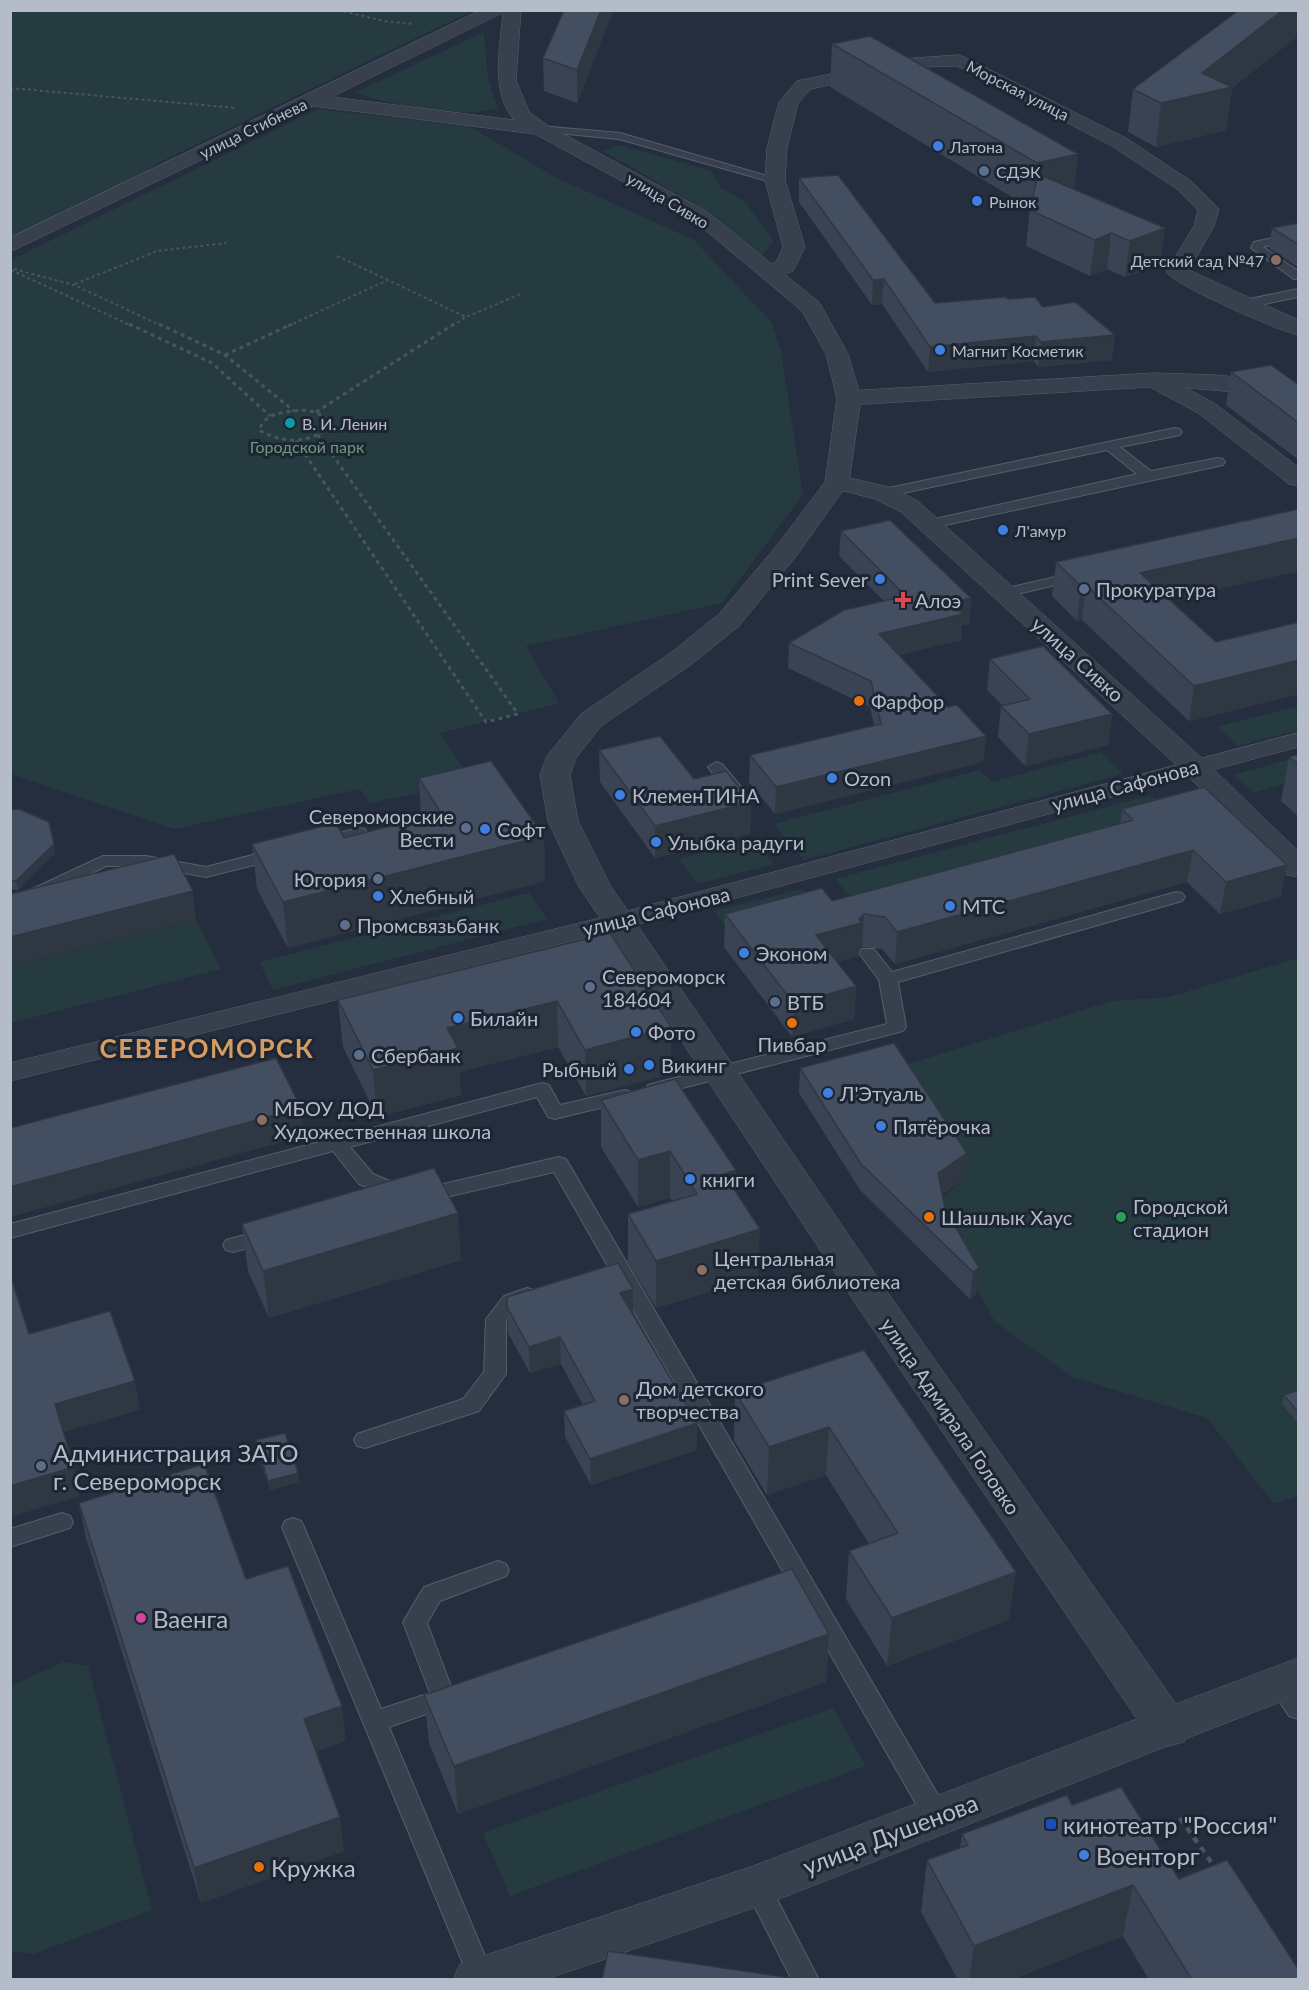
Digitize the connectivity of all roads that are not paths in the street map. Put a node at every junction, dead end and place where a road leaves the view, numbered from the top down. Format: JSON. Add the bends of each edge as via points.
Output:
{"nodes":[{"id":1,"x":496,"y":10,"type":"edge"},
{"id":2,"x":512,"y":10,"type":"edge"},
{"id":3,"x":310,"y":100,"type":"junction"},
{"id":4,"x":540,"y":129,"type":"junction"},
{"id":5,"x":775,"y":180,"type":"junction"},
{"id":6,"x":1299,"y":234,"type":"edge"},
{"id":7,"x":10,"y":246,"type":"edge"},
{"id":8,"x":770,"y":272,"type":"junction"},
{"id":9,"x":1299,"y":276,"type":"edge"},
{"id":10,"x":1299,"y":293,"type":"edge"},
{"id":11,"x":1245,"y":304,"type":"junction"},
{"id":12,"x":1299,"y":328,"type":"edge"},
{"id":13,"x":1154,"y":380,"type":"junction"},
{"id":14,"x":1299,"y":390,"type":"edge"},
{"id":15,"x":849,"y":398,"type":"junction"},
{"id":16,"x":1175,"y":432,"type":"dead end"},
{"id":17,"x":1110,"y":446,"type":"junction"},
{"id":18,"x":1218,"y":462,"type":"dead end"},
{"id":19,"x":1148,"y":476,"type":"junction"},
{"id":20,"x":1299,"y":479,"type":"edge"},
{"id":21,"x":837,"y":482,"type":"junction"},
{"id":22,"x":884,"y":493,"type":"junction"},
{"id":23,"x":931,"y":524,"type":"junction"},
{"id":24,"x":1095,"y":572,"type":"edge"},
{"id":25,"x":1005,"y":592,"type":"junction"},
{"id":26,"x":1299,"y":740,"type":"edge"},
{"id":27,"x":1194,"y":766,"type":"junction"},
{"id":28,"x":716,"y":767,"type":"dead end"},
{"id":29,"x":742,"y":798,"type":"edge"},
{"id":30,"x":359,"y":833,"type":"edge"},
{"id":31,"x":1299,"y":868,"type":"edge"},
{"id":32,"x":1176,"y":897,"type":"dead end"},
{"id":33,"x":10,"y":900,"type":"edge"},
{"id":34,"x":618,"y":921,"type":"junction"},
{"id":35,"x":868,"y":953,"type":"dead end"},
{"id":36,"x":888,"y":979,"type":"junction"},
{"id":37,"x":10,"y":1072,"type":"edge"},
{"id":38,"x":721,"y":1073,"type":"junction"},
{"id":39,"x":337,"y":1144,"type":"junction"},
{"id":40,"x":412,"y":1198,"type":"junction"},
{"id":41,"x":378,"y":1207,"type":"edge"},
{"id":42,"x":10,"y":1231,"type":"edge"},
{"id":43,"x":289,"y":1231,"type":"edge"},
{"id":44,"x":233,"y":1245,"type":"dead end"},
{"id":45,"x":617,"y":1267,"type":"junction"},
{"id":46,"x":596,"y":1273,"type":"edge"},
{"id":47,"x":543,"y":1290,"type":"edge"},
{"id":48,"x":365,"y":1440,"type":"dead end"},
{"id":49,"x":62,"y":1522,"type":"dead end"},
{"id":50,"x":293,"y":1527,"type":"dead end"},
{"id":51,"x":10,"y":1538,"type":"edge"},
{"id":52,"x":498,"y":1570,"type":"dead end"},
{"id":53,"x":1292,"y":1690,"type":"edge"},
{"id":54,"x":376,"y":1721,"type":"junction"},
{"id":55,"x":1167,"y":1728,"type":"junction"},
{"id":56,"x":936,"y":1815,"type":"junction"},
{"id":57,"x":758,"y":1886,"type":"junction"},
{"id":58,"x":479,"y":1979,"type":"edge"},
{"id":59,"x":806,"y":1980,"type":"edge"}],
"edges":[{"from":1,"to":3,"type":"street","name":"улица Сгибнева"},
{"from":2,"to":4,"type":"street","name":"улица Сивко","via":[[507,80],[520,115]]},
{"from":3,"to":4,"type":"street"},
{"from":3,"to":7,"type":"street","name":"улица Сгибнева"},
{"from":4,"to":5,"type":"lane","via":[[620,136]]},
{"from":4,"to":8,"type":"street","name":"улица Сивко","via":[[699,215]]},
{"from":5,"to":8,"type":"street","name":"Морская улица","via":[[794,247],[785,266]]},
{"from":5,"to":11,"type":"street","name":"Морская улица","via":[[777,148],[789,102],[804,85],[938,60],[960,61],[1119,142],[1184,185],[1209,209],[1204,226],[1177,272]]},
{"from":6,"to":9,"type":"lane","via":[[1265,241],[1257,248]]},
{"from":8,"to":15,"type":"street","name":"улица Сивко","via":[[811,307],[837,354]]},
{"from":10,"to":11,"type":"lane"},
{"from":11,"to":12,"type":"street","name":"Морская улица"},
{"from":13,"to":14,"type":"street"},
{"from":13,"to":15,"type":"street"},
{"from":13,"to":20,"type":"street","via":[[1206,408]]},
{"from":15,"to":21,"type":"street","name":"улица Сивко"},
{"from":16,"to":17,"type":"lane"},
{"from":17,"to":19,"type":"lane"},
{"from":17,"to":22,"type":"lane"},
{"from":18,"to":19,"type":"lane"},
{"from":19,"to":23,"type":"lane"},
{"from":21,"to":22,"type":"street","name":"улица Сивко"},
{"from":21,"to":34,"type":"street","name":"улица Сивко","via":[[729,620],[591,720],[562,756],[555,775],[562,822],[594,885]]},
{"from":22,"to":23,"type":"street","name":"улица Сивко"},
{"from":23,"to":25,"type":"street","name":"улица Сивко"},
{"from":24,"to":25,"type":"lane"},
{"from":25,"to":27,"type":"street","name":"улица Сивко"},
{"from":26,"to":27,"type":"street","name":"улица Сафонова"},
{"from":27,"to":31,"type":"street","name":"улица Сивко"},
{"from":27,"to":34,"type":"street","name":"улица Сафонова"},
{"from":28,"to":29,"type":"lane"},
{"from":30,"to":33,"type":"lane","via":[[206,872],[146,861],[103,861],[33,894]]},
{"from":32,"to":36,"type":"lane"},
{"from":34,"to":37,"type":"street","name":"улица Сафонова"},
{"from":34,"to":38,"type":"street","name":"улица Адмирала Головко"},
{"from":35,"to":36,"type":"lane"},
{"from":36,"to":38,"type":"lane","via":[[897,1027]]},
{"from":38,"to":39,"type":"lane","via":[[555,1113],[542,1089]]},
{"from":38,"to":55,"type":"street","name":"улица Адмирала Головко","via":[[874,1304]]},
{"from":39,"to":40,"type":"lane","via":[[366,1179]]},
{"from":39,"to":42,"type":"lane"},
{"from":40,"to":41,"type":"lane"},
{"from":40,"to":45,"type":"lane","via":[[559,1164]]},
{"from":43,"to":44,"type":"lane"},
{"from":45,"to":46,"type":"lane"},
{"from":45,"to":56,"type":"lane","via":[[786,1580]]},
{"from":47,"to":48,"type":"lane","via":[[511,1300],[496,1319],[495,1374],[471,1405]]},
{"from":49,"to":51,"type":"lane"},
{"from":50,"to":54,"type":"lane"},
{"from":52,"to":54,"type":"lane","via":[[432,1594],[415,1622],[455,1694]]},
{"from":53,"to":55,"type":"street","name":"улица Душенова"},
{"from":54,"to":58,"type":"lane"},
{"from":55,"to":56,"type":"street","name":"улица Душенова"},
{"from":56,"to":57,"type":"street","name":"улица Душенова"},
{"from":57,"to":58,"type":"street","name":"улица Душенова"},
{"from":57,"to":59,"type":"lane"}]}
